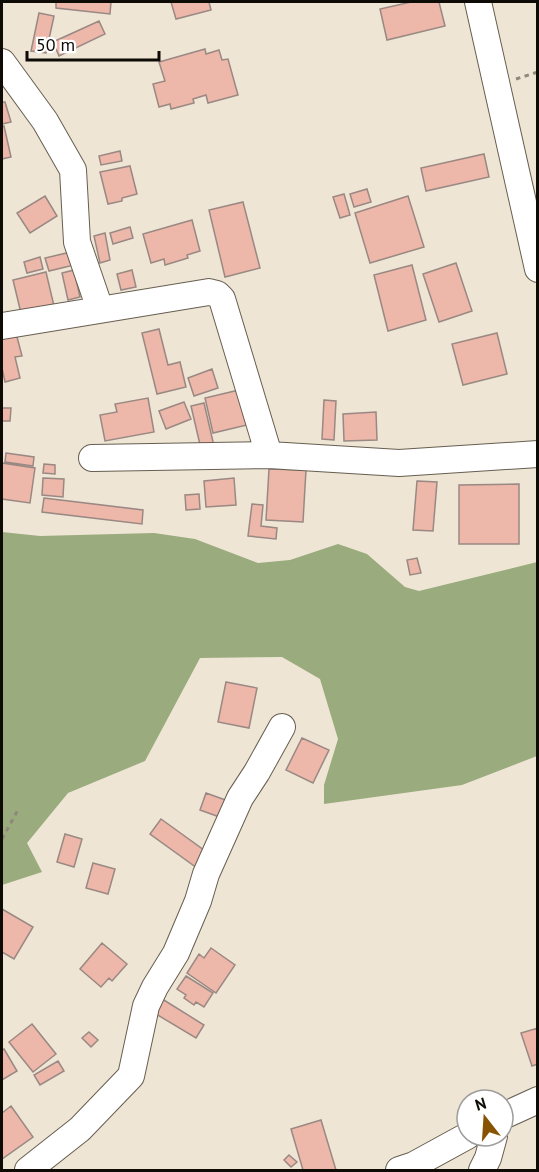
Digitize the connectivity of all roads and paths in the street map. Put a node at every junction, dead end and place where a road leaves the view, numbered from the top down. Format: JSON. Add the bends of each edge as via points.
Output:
{"nodes":[{"id":1,"x":478,"y":2,"type":"edge"},
{"id":2,"x":2,"y":62,"type":"edge"},
{"id":3,"x":530,"y":204,"type":"edge"},
{"id":4,"x":537,"y":269,"type":"edge"},
{"id":5,"x":100,"y":309,"type":"junction"},
{"id":6,"x":2,"y":326,"type":"edge"},
{"id":7,"x":537,"y":454,"type":"edge"},
{"id":8,"x":269,"y":455,"type":"junction"},
{"id":9,"x":92,"y":458,"type":"dead end"},
{"id":10,"x":282,"y":727,"type":"dead end"},
{"id":11,"x":19,"y":808,"type":"dead end"},
{"id":12,"x":2,"y":839,"type":"edge"},
{"id":13,"x":537,"y":1100,"type":"edge"},
{"id":14,"x":515,"y":1110,"type":"edge"},
{"id":15,"x":455,"y":1143,"type":"edge"},
{"id":16,"x":491,"y":1148,"type":"edge"},
{"id":17,"x":28,"y":1170,"type":"edge"},
{"id":18,"x":399,"y":1170,"type":"edge"},
{"id":19,"x":482,"y":1170,"type":"edge"}],
"edges":[{"from":1,"to":3,"type":"street"},
{"from":2,"to":5,"type":"street","via":[[45,121],[73,170],[77,242]]},
{"from":3,"to":4,"type":"street"},
{"from":5,"to":6,"type":"street"},
{"from":5,"to":8,"type":"street","via":[[209,292],[217,294],[222,299]]},
{"from":7,"to":8,"type":"street","via":[[399,463]]},
{"from":8,"to":9,"type":"street"},
{"from":10,"to":17,"type":"street","via":[[240,798],[176,953],[146,1006],[131,1076],[80,1129]]},
{"from":11,"to":12,"type":"path"},
{"from":13,"to":14,"type":"street"},
{"from":15,"to":18,"type":"street"},
{"from":16,"to":19,"type":"street"}]}
